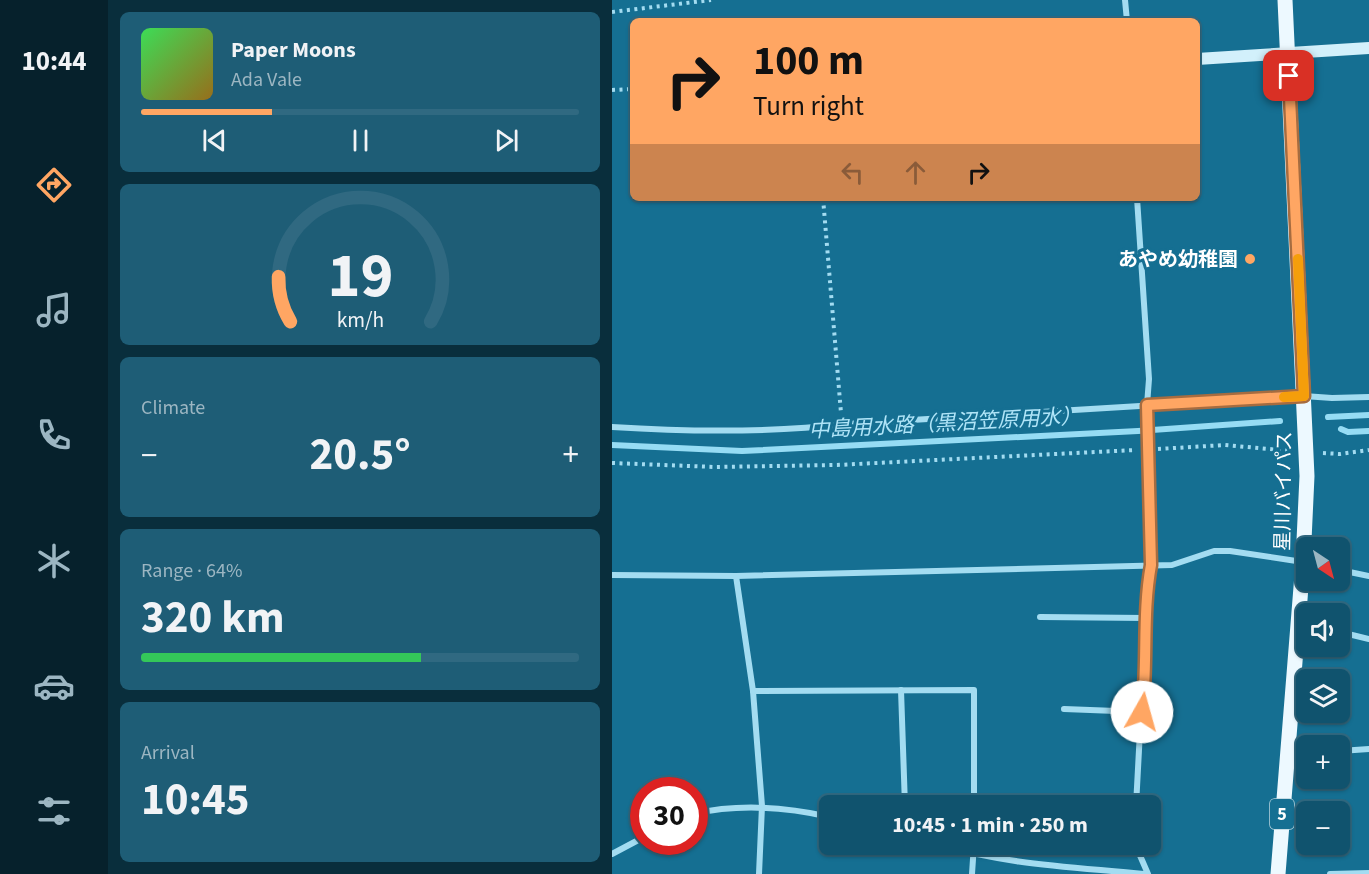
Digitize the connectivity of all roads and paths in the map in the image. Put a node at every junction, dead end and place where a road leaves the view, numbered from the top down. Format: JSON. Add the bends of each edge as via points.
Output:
{"nodes":[{"id":1,"x":711,"y":0,"type":"edge"},
{"id":2,"x":1125,"y":0,"type":"edge"},
{"id":3,"x":1285,"y":0,"type":"edge"},
{"id":4,"x":612,"y":12,"type":"edge"},
{"id":5,"x":1127,"y":18,"type":"edge"},
{"id":6,"x":1369,"y":48,"type":"edge"},
{"id":7,"x":1288,"y":53,"type":"junction"},
{"id":8,"x":1200,"y":59,"type":"edge"},
{"id":9,"x":630,"y":89,"type":"edge"},
{"id":10,"x":612,"y":90,"type":"edge"},
{"id":11,"x":823,"y":201,"type":"edge"},
{"id":12,"x":1137,"y":201,"type":"edge"},
{"id":13,"x":1304,"y":396,"type":"junction"},
{"id":14,"x":1369,"y":396,"type":"edge"},
{"id":15,"x":1147,"y":405,"type":"junction"},
{"id":16,"x":842,"y":425,"type":"junction"},
{"id":17,"x":612,"y":427,"type":"edge"},
{"id":18,"x":1148,"y":450,"type":"junction"},
{"id":19,"x":1369,"y":450,"type":"edge"},
{"id":20,"x":1291,"y":451,"type":"dead end"},
{"id":21,"x":1319,"y":452,"type":"dead end"},
{"id":22,"x":612,"y":462,"type":"edge"},
{"id":23,"x":1306,"y":537,"type":"edge"},
{"id":24,"x":1296,"y":561,"type":"edge"},
{"id":25,"x":1151,"y":565,"type":"junction"},
{"id":26,"x":1350,"y":572,"type":"edge"},
{"id":27,"x":612,"y":575,"type":"edge"},
{"id":28,"x":736,"y":576,"type":"junction"},
{"id":29,"x":1369,"y":576,"type":"edge"},
{"id":30,"x":1040,"y":617,"type":"dead end"},
{"id":31,"x":1146,"y":618,"type":"junction"},
{"id":32,"x":1350,"y":634,"type":"edge"},
{"id":33,"x":1369,"y":639,"type":"edge"},
{"id":34,"x":1298,"y":657,"type":"edge"},
{"id":35,"x":901,"y":690,"type":"junction"},
{"id":36,"x":753,"y":691,"type":"junction"},
{"id":37,"x":1064,"y":709,"type":"dead end"},
{"id":38,"x":1142,"y":712,"type":"junction"},
{"id":39,"x":1369,"y":749,"type":"edge"},
{"id":40,"x":1350,"y":750,"type":"edge"},
{"id":41,"x":1287,"y":754,"type":"junction"},
{"id":42,"x":1296,"y":754,"type":"edge"},
{"id":43,"x":905,"y":795,"type":"edge"},
{"id":44,"x":974,"y":795,"type":"edge"},
{"id":45,"x":1137,"y":795,"type":"edge"},
{"id":46,"x":762,"y":806,"type":"junction"},
{"id":47,"x":708,"y":811,"type":"edge"},
{"id":48,"x":819,"y":815,"type":"edge"},
{"id":49,"x":630,"y":844,"type":"edge"},
{"id":50,"x":612,"y":854,"type":"edge"},
{"id":51,"x":974,"y":855,"type":"edge"},
{"id":52,"x":980,"y":855,"type":"edge"},
{"id":53,"x":1139,"y":855,"type":"edge"},
{"id":54,"x":1369,"y":873,"type":"edge"},
{"id":55,"x":759,"y":874,"type":"edge"},
{"id":56,"x":972,"y":874,"type":"edge"},
{"id":57,"x":1146,"y":874,"type":"edge"},
{"id":58,"x":1278,"y":874,"type":"edge"},
{"id":59,"x":1330,"y":874,"type":"edge"}],
"edges":[{"from":1,"to":4,"type":"path"},
{"from":2,"to":5,"type":"street"},
{"from":3,"to":7,"type":"main road","name":"星川バイパス","number":"5"},
{"from":6,"to":7,"type":"street"},
{"from":7,"to":8,"type":"street"},
{"from":7,"to":13,"type":"main road","name":"星川バイパス","number":"5"},
{"from":9,"to":10,"type":"path"},
{"from":11,"to":16,"type":"path"},
{"from":12,"to":15,"type":"street","via":[[1149,379]]},
{"from":13,"to":14,"type":"street"},
{"from":13,"to":15,"type":"street"},
{"from":13,"to":23,"type":"main road","name":"星川バイパス","number":"5"},
{"from":15,"to":16,"type":"street"},
{"from":15,"to":18,"type":"lane"},
{"from":16,"to":17,"type":"street","via":[[727,432]]},
{"from":18,"to":20,"type":"path","via":[[1225,445]]},
{"from":18,"to":22,"type":"path","via":[[837,465]]},
{"from":18,"to":25,"type":"street"},
{"from":19,"to":21,"type":"path"},
{"from":24,"to":25,"type":"street","via":[[1214,551],[1172,565]]},
{"from":25,"to":28,"type":"street"},
{"from":25,"to":31,"type":"street"},
{"from":26,"to":29,"type":"street"},
{"from":27,"to":28,"type":"street"},
{"from":28,"to":36,"type":"street"},
{"from":30,"to":31,"type":"street"},
{"from":31,"to":38,"type":"street"},
{"from":32,"to":33,"type":"street"},
{"from":34,"to":41,"type":"main road","name":"星川バイパス","number":"5"},
{"from":35,"to":36,"type":"street"},
{"from":35,"to":43,"type":"street"},
{"from":35,"to":44,"type":"street","via":[[974,690]]},
{"from":36,"to":46,"type":"street"},
{"from":37,"to":38,"type":"street"},
{"from":38,"to":45,"type":"street"},
{"from":39,"to":40,"type":"street"},
{"from":41,"to":42,"type":"street"},
{"from":41,"to":58,"type":"main road","name":"星川バイパス","number":"5"},
{"from":46,"to":47,"type":"street"},
{"from":46,"to":48,"type":"street"},
{"from":46,"to":55,"type":"street"},
{"from":49,"to":50,"type":"street"},
{"from":51,"to":56,"type":"street"},
{"from":52,"to":57,"type":"street"},
{"from":53,"to":57,"type":"street"},
{"from":54,"to":59,"type":"street"}]}
